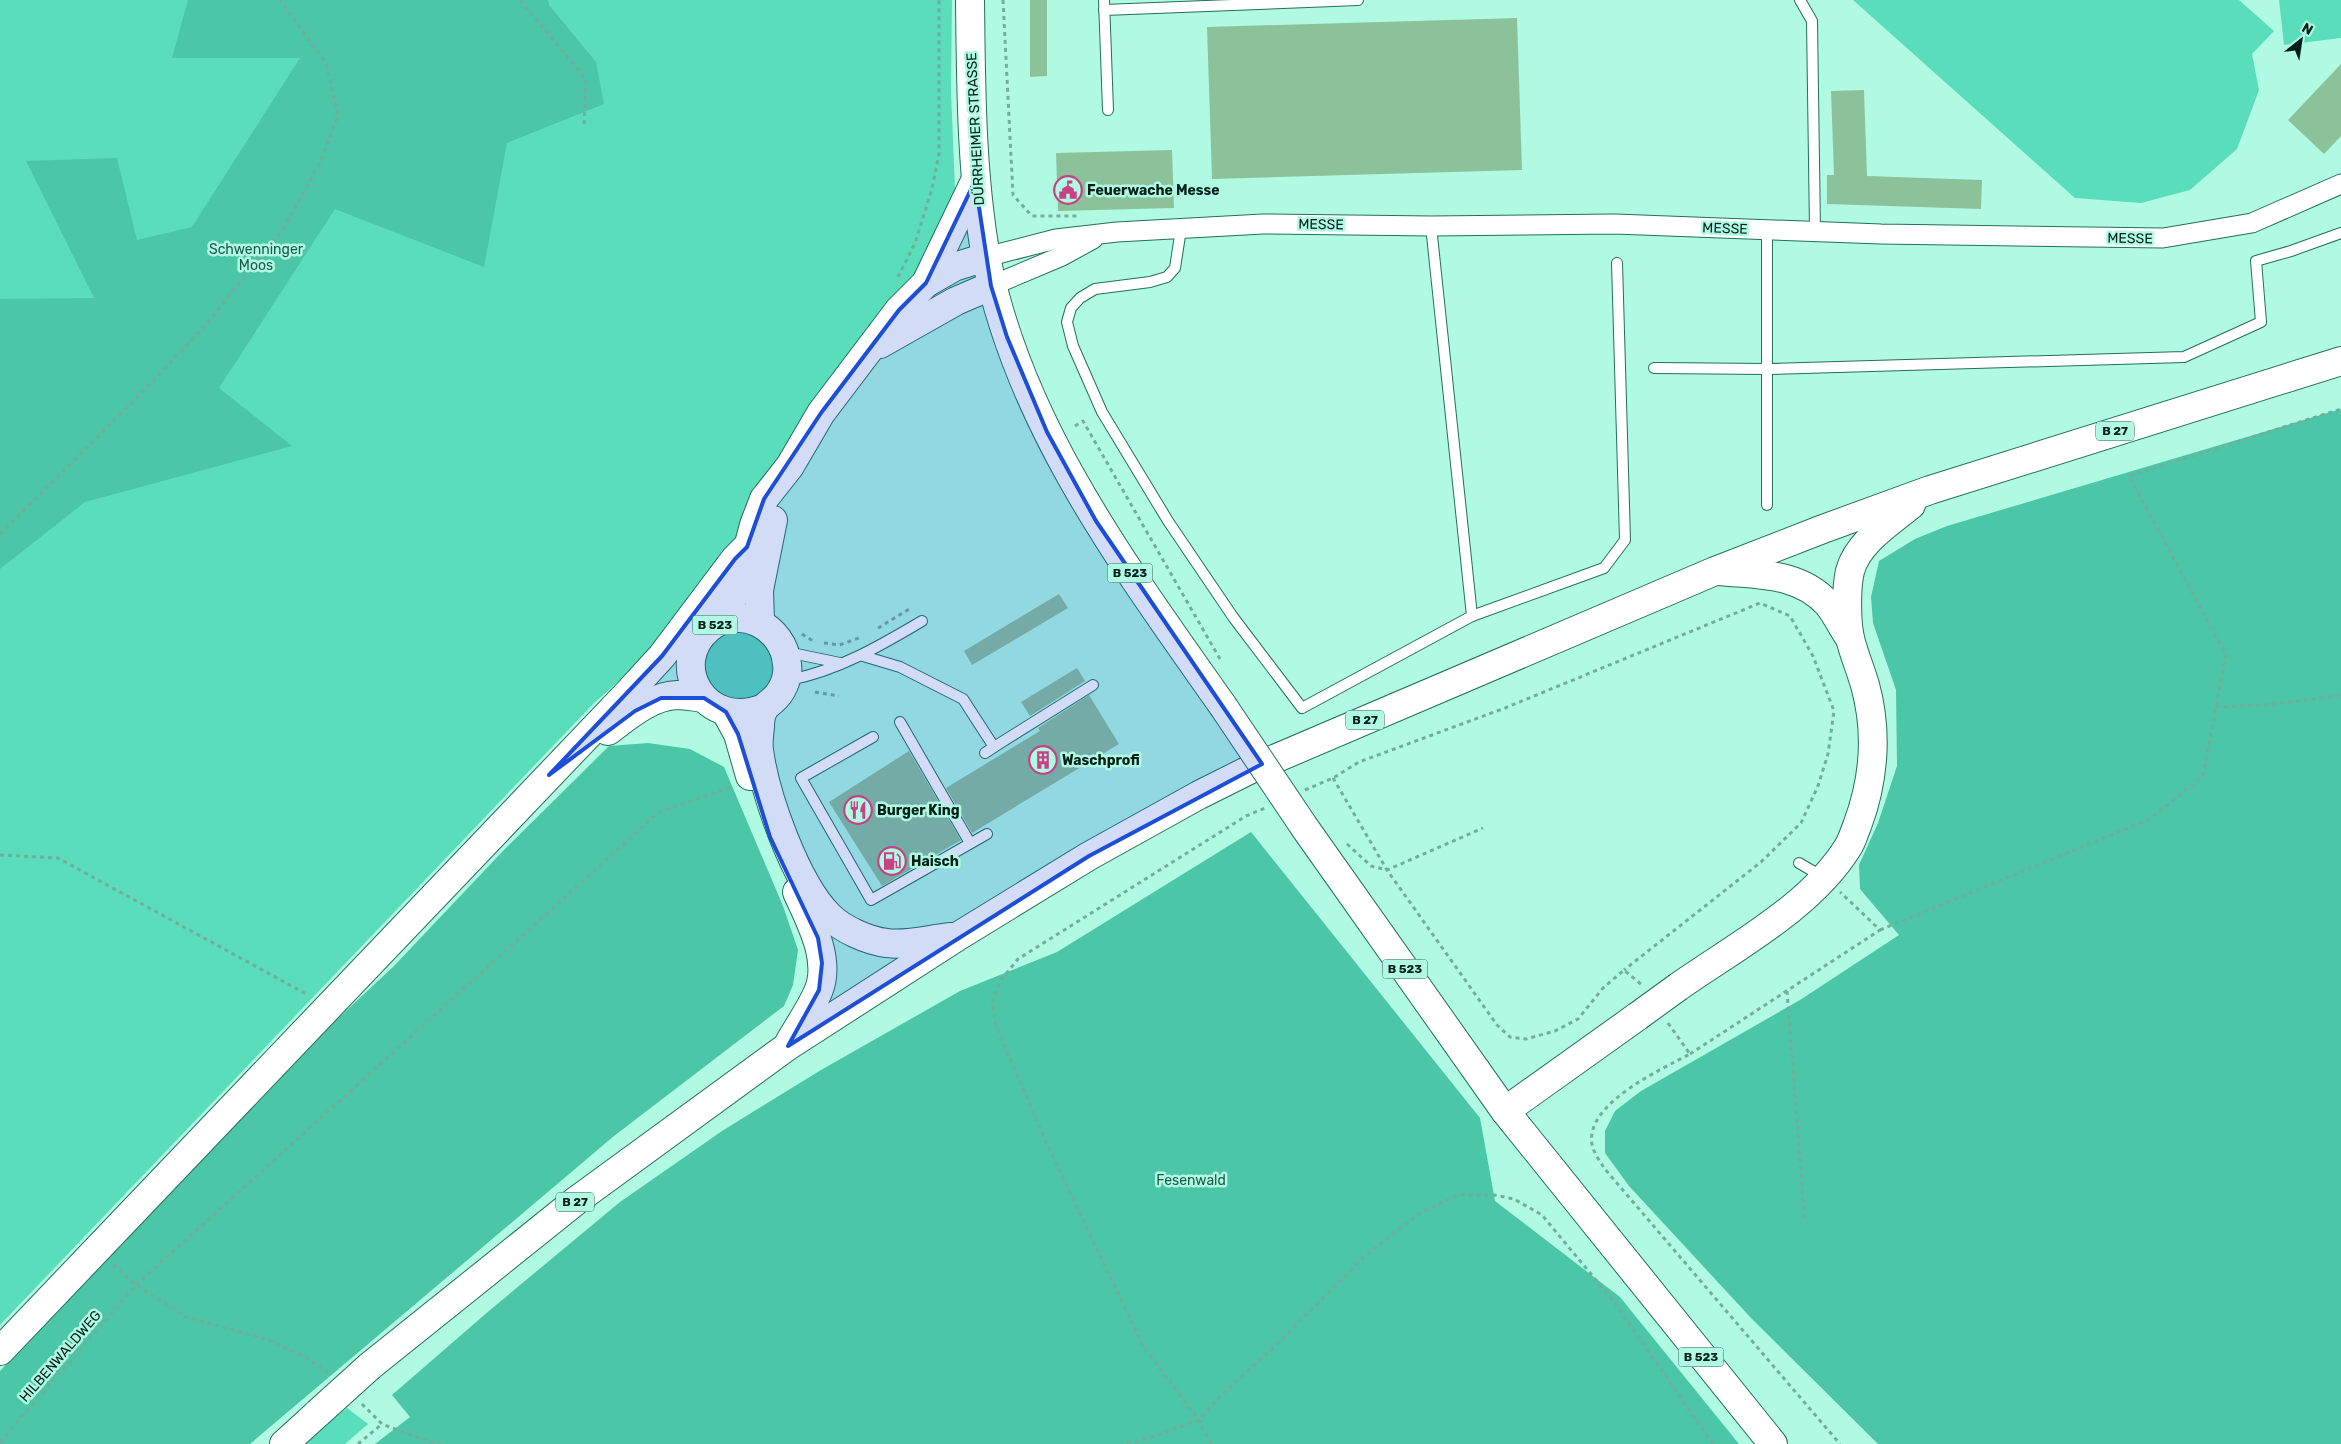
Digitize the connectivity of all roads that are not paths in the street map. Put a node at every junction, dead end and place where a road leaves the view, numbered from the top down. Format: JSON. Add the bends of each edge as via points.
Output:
{"nodes":[{"id":1,"x":970,"y":0,"type":"edge"},
{"id":2,"x":1358,"y":0,"type":"edge"},
{"id":3,"x":1800,"y":0,"type":"edge"},
{"id":4,"x":1104,"y":5,"type":"edge"},
{"id":5,"x":1108,"y":110,"type":"dead end"},
{"id":6,"x":975,"y":181,"type":"junction"},
{"id":7,"x":2341,"y":184,"type":"edge"},
{"id":8,"x":1431,"y":226,"type":"junction"},
{"id":9,"x":1181,"y":229,"type":"junction"},
{"id":10,"x":1767,"y":230,"type":"junction"},
{"id":11,"x":1815,"y":231,"type":"junction"},
{"id":12,"x":2341,"y":233,"type":"edge"},
{"id":13,"x":1101,"y":235,"type":"junction"},
{"id":14,"x":986,"y":257,"type":"junction"},
{"id":15,"x":1617,"y":263,"type":"dead end"},
{"id":16,"x":926,"y":283,"type":"junction"},
{"id":17,"x":992,"y":286,"type":"junction"},
{"id":18,"x":871,"y":349,"type":"junction"},
{"id":19,"x":2341,"y":361,"type":"edge"},
{"id":20,"x":1654,"y":368,"type":"dead end"},
{"id":21,"x":1768,"y":369,"type":"junction"},
{"id":22,"x":790,"y":466,"type":"junction"},
{"id":23,"x":1930,"y":490,"type":"junction"},
{"id":24,"x":1768,"y":505,"type":"dead end"},
{"id":25,"x":748,"y":547,"type":"junction"},
{"id":26,"x":1715,"y":570,"type":"junction"},
{"id":27,"x":1472,"y":616,"type":"junction"},
{"id":28,"x":723,"y":620,"type":"junction"},
{"id":29,"x":922,"y":621,"type":"dead end"},
{"id":30,"x":760,"y":622,"type":"junction"},
{"id":31,"x":1850,"y":640,"type":"junction"},
{"id":32,"x":793,"y":642,"type":"junction"},
{"id":33,"x":692,"y":655,"type":"junction"},
{"id":34,"x":862,"y":656,"type":"junction"},
{"id":35,"x":840,"y":663,"type":"junction"},
{"id":36,"x":786,"y":681,"type":"junction"},
{"id":37,"x":1093,"y":685,"type":"dead end"},
{"id":38,"x":629,"y":692,"type":"junction"},
{"id":39,"x":715,"y":705,"type":"junction"},
{"id":40,"x":764,"y":708,"type":"junction"},
{"id":41,"x":900,"y":722,"type":"dead end"},
{"id":42,"x":873,"y":737,"type":"dead end"},
{"id":43,"x":549,"y":775,"type":"junction"},
{"id":44,"x":987,"y":834,"type":"dead end"},
{"id":45,"x":970,"y":843,"type":"junction"},
{"id":46,"x":1799,"y":863,"type":"dead end"},
{"id":47,"x":1826,"y":878,"type":"junction"},
{"id":48,"x":960,"y":936,"type":"junction"},
{"id":49,"x":788,"y":1046,"type":"junction"},
{"id":50,"x":1505,"y":1111,"type":"junction"},
{"id":51,"x":0,"y":1351,"type":"edge"},
{"id":52,"x":284,"y":1444,"type":"edge"},
{"id":53,"x":1773,"y":1444,"type":"edge"}],
"edges":[{"from":1,"to":6,"type":"main road","name":"DÜRRHEIMER STRASSE"},
{"from":2,"to":4,"type":"lane"},
{"from":3,"to":11,"type":"lane","via":[[1812,21]]},
{"from":4,"to":5,"type":"lane"},
{"from":6,"to":14,"type":"main road","name":"DÜRRHEIMER STRASSE"},
{"from":6,"to":16,"type":"main road"},
{"from":7,"to":11,"type":"street","name":"MESSE","via":[[2252,223],[2164,238]]},
{"from":8,"to":9,"type":"street","name":"MESSE","via":[[1263,224]]},
{"from":8,"to":10,"type":"street","name":"MESSE","via":[[1615,224]]},
{"from":8,"to":27,"type":"lane"},
{"from":9,"to":13,"type":"street","name":"MESSE"},
{"from":9,"to":27,"type":"lane","via":[[1175,268],[1166,277],[1095,289],[1071,308],[1067,322],[1073,346],[1102,412],[1168,521],[1233,617],[1302,708]]},
{"from":10,"to":11,"type":"street","name":"MESSE"},
{"from":10,"to":21,"type":"lane"},
{"from":12,"to":21,"type":"lane","via":[[2256,261],[2261,322],[2184,357]]},
{"from":13,"to":14,"type":"street","name":"MESSE","via":[[1056,239]]},
{"from":13,"to":17,"type":"street","name":"MESSE"},
{"from":14,"to":16,"type":"main road","via":[[954,267]]},
{"from":14,"to":17,"type":"main road","number":"B 523"},
{"from":15,"to":27,"type":"lane","via":[[1624,540],[1604,568]]},
{"from":16,"to":18,"type":"main road","via":[[899,310]]},
{"from":17,"to":18,"type":"main road","via":[[956,301]]},
{"from":17,"to":50,"type":"main road","number":"B 523","bridge":true,"via":[[1007,337],[1047,432],[1096,521],[1305,828]]},
{"from":18,"to":22,"type":"main road","via":[[821,414]]},
{"from":19,"to":23,"type":"main road","number":"B 27"},
{"from":20,"to":21,"type":"lane"},
{"from":21,"to":24,"type":"lane"},
{"from":22,"to":25,"type":"main road","via":[[764,499]]},
{"from":22,"to":30,"type":"main road","via":[[768,539],[759,590]]},
{"from":23,"to":26,"type":"main road","number":"B 27"},
{"from":23,"to":31,"type":"main road","via":[[1873,535],[1850,570]]},
{"from":25,"to":28,"type":"main road","via":[[738,586]]},
{"from":25,"to":38,"type":"main road","via":[[735,558],[662,656]]},
{"from":26,"to":31,"type":"main road","via":[[1789,578],[1828,604]]},
{"from":26,"to":48,"type":"main road","number":"B 27","via":[[1251,768],[1089,856]]},
{"from":28,"to":30,"type":"main road","number":"B 523"},
{"from":28,"to":33,"type":"main road","number":"B 523","via":[[698,640]]},
{"from":29,"to":34,"type":"lane"},
{"from":30,"to":32,"type":"main road","via":[[780,639]]},
{"from":31,"to":47,"type":"main road","via":[[1866,687],[1873,761],[1865,805],[1850,845]]},
{"from":32,"to":35,"type":"lane"},
{"from":32,"to":36,"type":"main road"},
{"from":33,"to":38,"type":"main road"},
{"from":33,"to":39,"type":"main road","number":"B 523","via":[[694,684]]},
{"from":34,"to":35,"type":"lane"},
{"from":34,"to":37,"type":"lane","via":[[900,667],[964,699],[990,750]]},
{"from":35,"to":36,"type":"lane","via":[[811,676]]},
{"from":36,"to":40,"type":"main road"},
{"from":38,"to":43,"type":"main road"},
{"from":39,"to":40,"type":"main road","via":[[739,714]]},
{"from":39,"to":43,"type":"main road","via":[[676,695],[661,698]]},
{"from":39,"to":49,"type":"main road","via":[[738,734],[770,838],[818,938],[822,963],[819,990]]},
{"from":40,"to":48,"type":"main road","via":[[758,748],[767,790],[790,852],[813,896],[830,916],[856,933],[886,943]]},
{"from":41,"to":45,"type":"lane"},
{"from":42,"to":45,"type":"lane","via":[[801,778],[871,900]]},
{"from":43,"to":51,"type":"main road"},
{"from":44,"to":45,"type":"lane"},
{"from":46,"to":47,"type":"lane"},
{"from":47,"to":50,"type":"main road","bridge":true,"via":[[1802,901]]},
{"from":48,"to":49,"type":"main road","number":"B 27"},
{"from":49,"to":52,"type":"main road","number":"B 27","bridge":true,"via":[[577,1200],[370,1366]]},
{"from":50,"to":53,"type":"main road","number":"B 523"}]}
